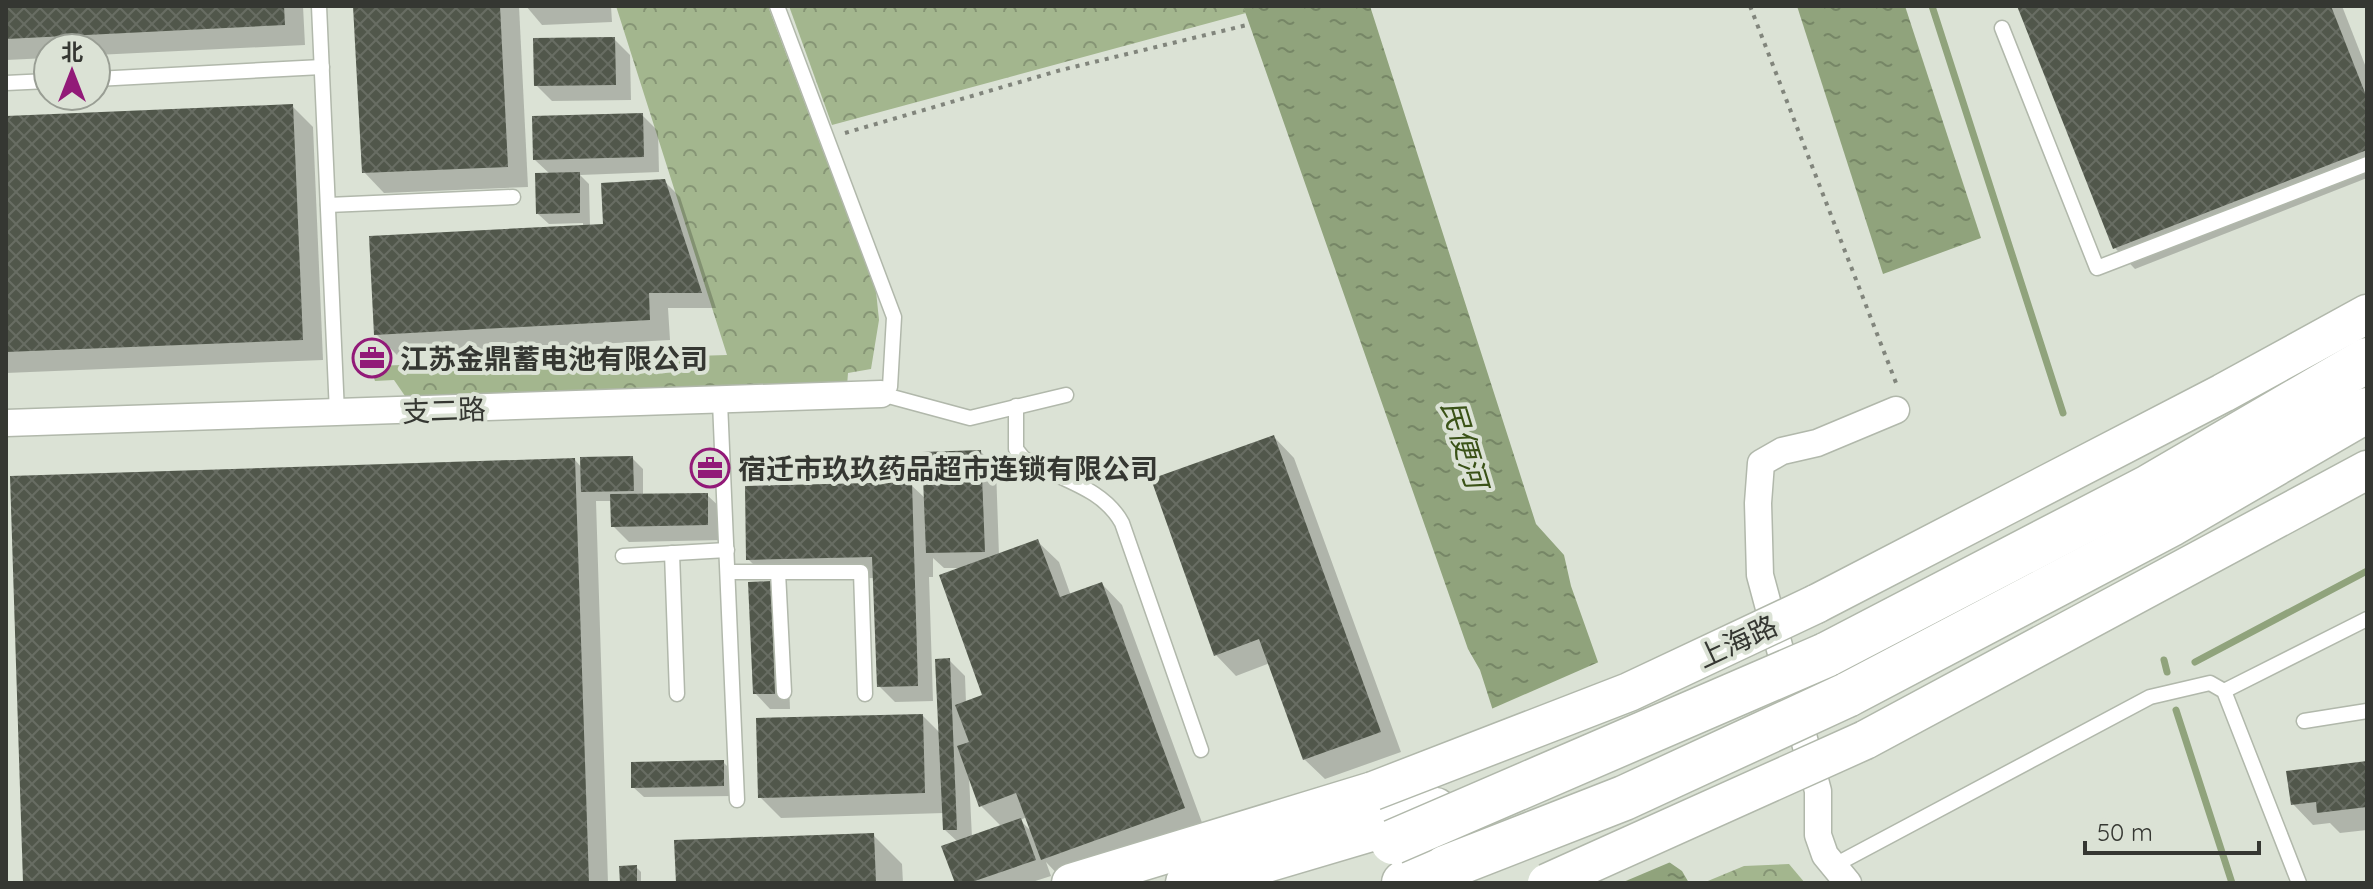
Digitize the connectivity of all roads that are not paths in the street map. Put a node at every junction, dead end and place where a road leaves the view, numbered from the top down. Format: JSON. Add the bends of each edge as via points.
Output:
{"nodes":[{"id":1,"x":319,"y":6,"type":"edge"},
{"id":2,"x":777,"y":6,"type":"edge"},
{"id":3,"x":2002,"y":28,"type":"dead end"},
{"id":4,"x":322,"y":67,"type":"junction"},
{"id":5,"x":112,"y":78,"type":"edge"},
{"id":6,"x":32,"y":82,"type":"edge"},
{"id":7,"x":6,"y":83,"type":"edge"},
{"id":8,"x":2367,"y":164,"type":"edge"},
{"id":9,"x":513,"y":197,"type":"dead end"},
{"id":10,"x":328,"y":205,"type":"junction"},
{"id":11,"x":2367,"y":314,"type":"edge"},
{"id":12,"x":2367,"y":360,"type":"edge"},
{"id":13,"x":881,"y":394,"type":"junction"},
{"id":14,"x":1066,"y":395,"type":"dead end"},
{"id":15,"x":720,"y":402,"type":"junction"},
{"id":16,"x":1016,"y":406,"type":"junction"},
{"id":17,"x":1896,"y":410,"type":"road end"},
{"id":18,"x":2367,"y":410,"type":"edge"},
{"id":19,"x":337,"y":413,"type":"junction"},
{"id":20,"x":6,"y":423,"type":"edge"},
{"id":21,"x":2367,"y":470,"type":"edge"},
{"id":22,"x":727,"y":550,"type":"junction"},
{"id":23,"x":672,"y":553,"type":"junction"},
{"id":24,"x":623,"y":556,"type":"dead end"},
{"id":25,"x":728,"y":572,"type":"junction"},
{"id":26,"x":778,"y":572,"type":"junction"},
{"id":27,"x":2367,"y":619,"type":"edge"},
{"id":28,"x":2224,"y":691,"type":"junction"},
{"id":29,"x":784,"y":692,"type":"dead end"},
{"id":30,"x":677,"y":694,"type":"dead end"},
{"id":31,"x":865,"y":694,"type":"dead end"},
{"id":32,"x":2367,"y":711,"type":"edge"},
{"id":33,"x":2304,"y":721,"type":"dead end"},
{"id":34,"x":1201,"y":750,"type":"dead end"},
{"id":35,"x":737,"y":800,"type":"dead end"},
{"id":36,"x":1389,"y":835,"type":"edge"},
{"id":37,"x":1840,"y":874,"type":"edge"},
{"id":38,"x":1071,"y":883,"type":"edge"},
{"id":39,"x":1188,"y":883,"type":"edge"},
{"id":40,"x":1277,"y":883,"type":"edge"},
{"id":41,"x":1547,"y":883,"type":"edge"},
{"id":42,"x":2299,"y":883,"type":"edge"}],
"edges":[{"from":1,"to":4,"type":"lane"},
{"from":2,"to":13,"type":"lane","via":[[894,317],[890,387]]},
{"from":3,"to":8,"type":"lane","via":[[2097,268]]},
{"from":4,"to":5,"type":"lane"},
{"from":4,"to":10,"type":"lane"},
{"from":6,"to":7,"type":"lane"},
{"from":9,"to":10,"type":"lane"},
{"from":10,"to":19,"type":"lane"},
{"from":11,"to":36,"type":"main road","name":"上海路","bridge":true,"via":[[1816,604],[1629,692]]},
{"from":12,"to":36,"type":"highway","name":"上海路","bridge":true,"via":[[2149,487],[1826,655],[1554,774]]},
{"from":13,"to":15,"type":"street","name":"支二路"},
{"from":13,"to":16,"type":"lane","via":[[970,418]]},
{"from":14,"to":16,"type":"lane"},
{"from":15,"to":19,"type":"street","name":"支二路"},
{"from":15,"to":22,"type":"lane"},
{"from":16,"to":34,"type":"lane","via":[[1016,449],[1023,458],[1087,489],[1116,511]]},
{"from":17,"to":37,"type":"street","via":[[1761,463],[1760,575],[1818,791],[1818,835]]},
{"from":18,"to":36,"type":"highway","name":"上海路","bridge":true,"via":[[2171,524],[1847,695],[1624,798],[1445,868]]},
{"from":19,"to":20,"type":"street","name":"支二路"},
{"from":21,"to":41,"type":"main road","bridge":true,"via":[[1865,740]]},
{"from":22,"to":23,"type":"lane"},
{"from":22,"to":25,"type":"lane"},
{"from":23,"to":24,"type":"lane"},
{"from":23,"to":30,"type":"lane"},
{"from":25,"to":26,"type":"lane"},
{"from":25,"to":35,"type":"lane"},
{"from":26,"to":29,"type":"lane"},
{"from":26,"to":31,"type":"lane","via":[[861,572]]},
{"from":27,"to":28,"type":"lane"},
{"from":28,"to":37,"type":"lane","via":[[2210,683],[2150,697]]},
{"from":28,"to":42,"type":"lane"},
{"from":32,"to":33,"type":"lane"},
{"from":36,"to":38,"type":"main road","name":"上海路"},
{"from":36,"to":39,"type":"highway"},
{"from":36,"to":40,"type":"highway","name":"上海路"}]}
